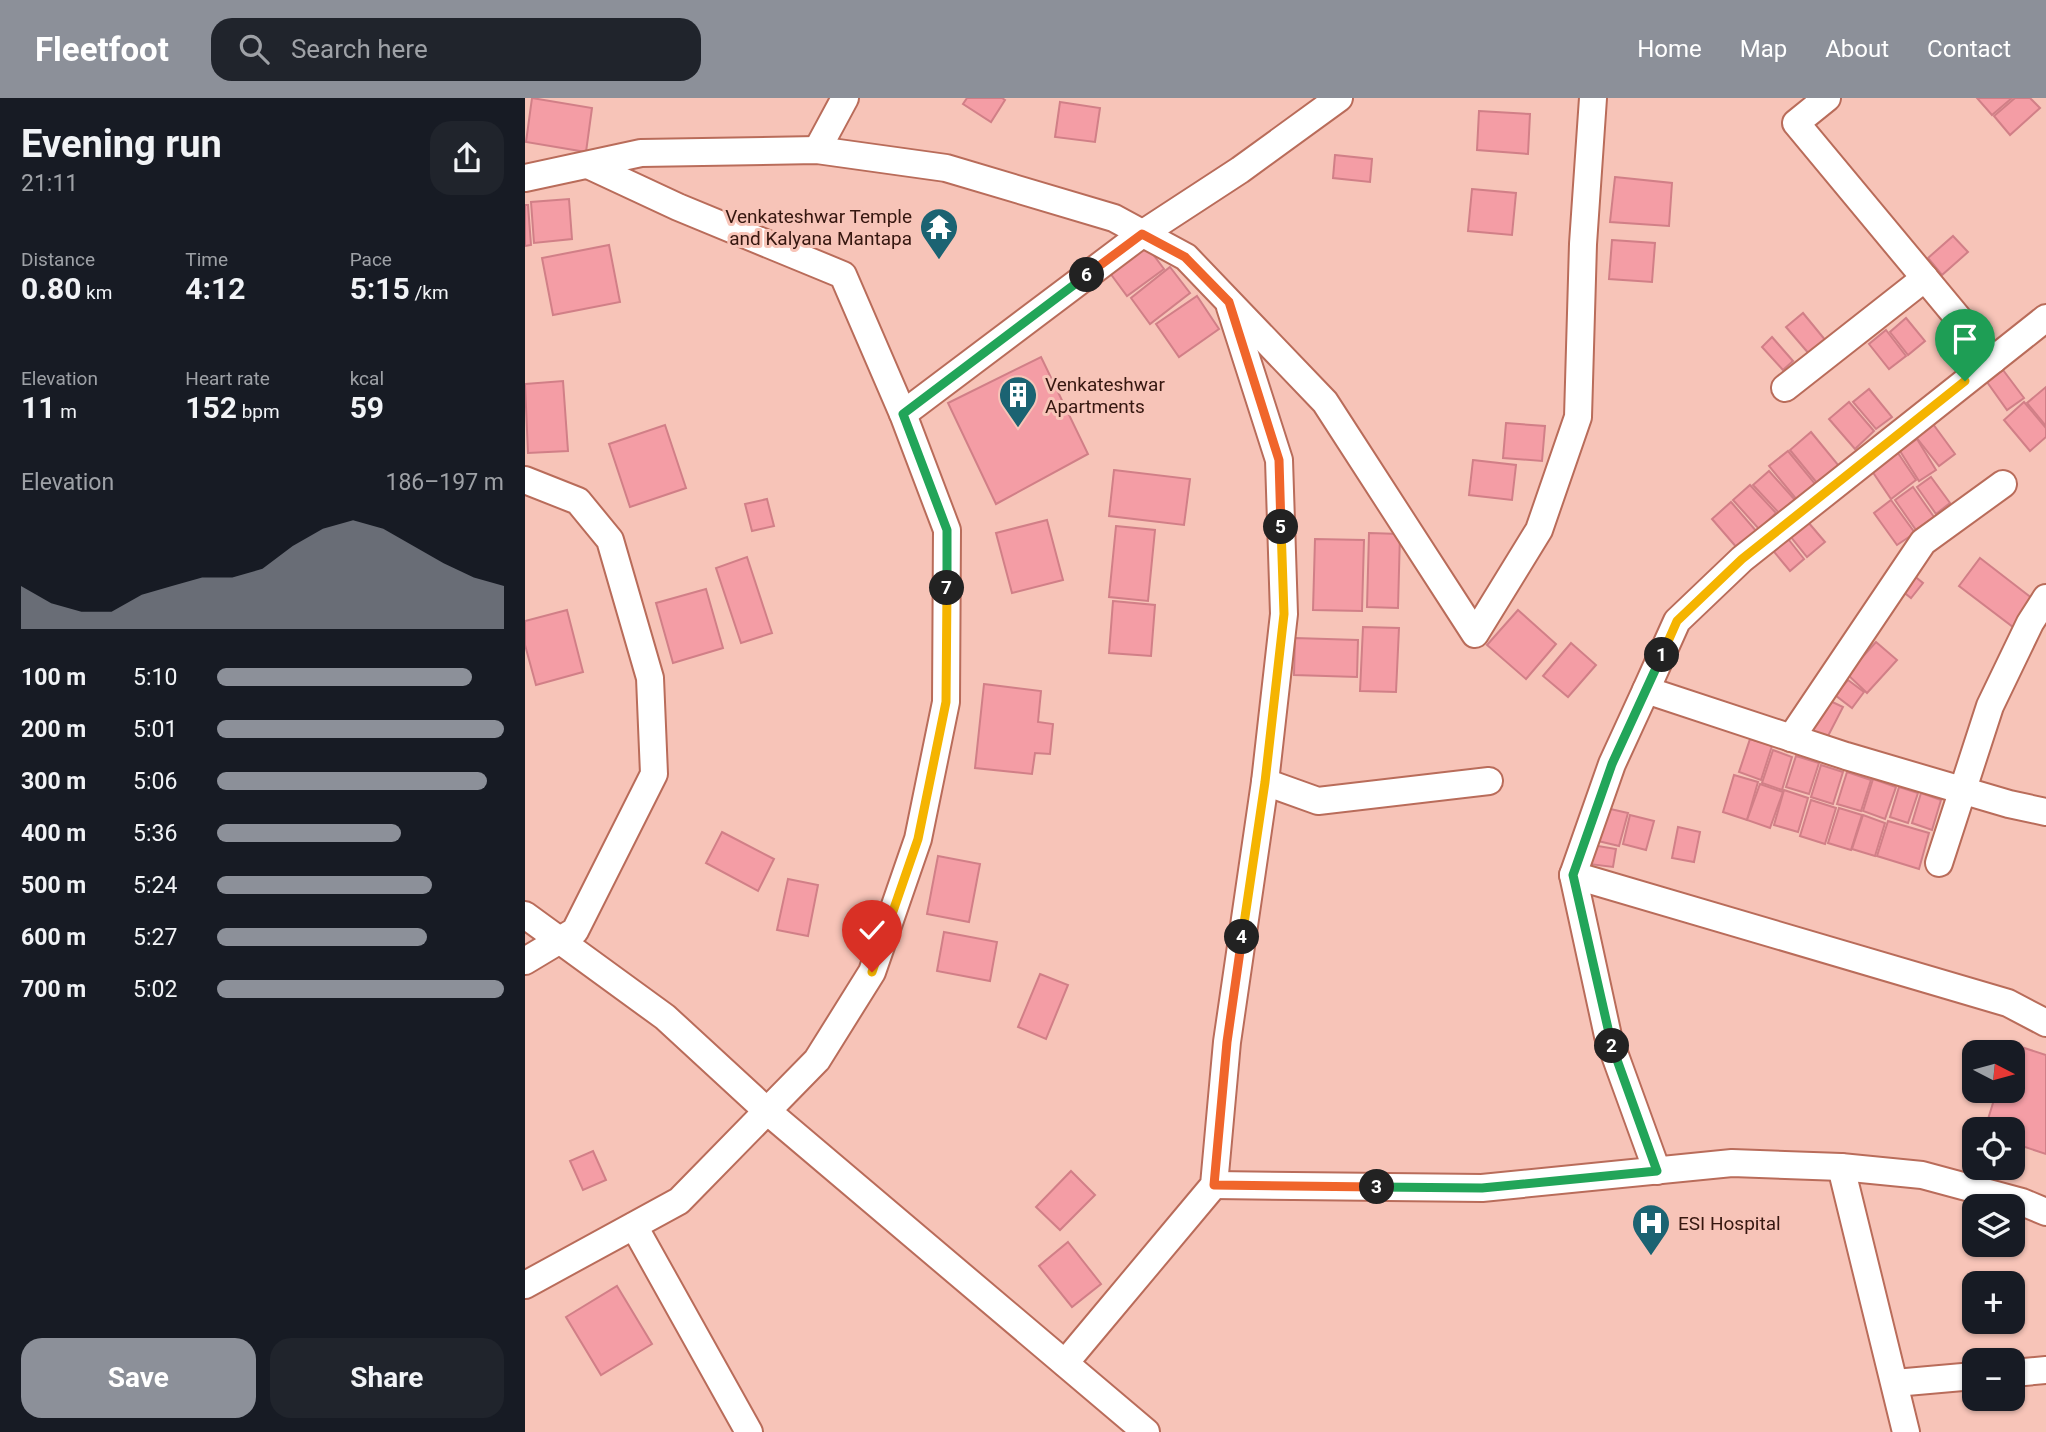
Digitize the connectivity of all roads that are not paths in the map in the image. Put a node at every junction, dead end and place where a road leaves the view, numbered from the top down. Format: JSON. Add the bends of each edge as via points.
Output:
{"nodes":[{"id":1,"x":845,"y":98,"type":"edge"},
{"id":2,"x":1339,"y":98,"type":"edge"},
{"id":3,"x":1593,"y":98,"type":"edge"},
{"id":4,"x":1827,"y":98,"type":"edge"},
{"id":5,"x":817,"y":150,"type":"junction"},
{"id":6,"x":590,"y":166,"type":"junction"},
{"id":7,"x":525,"y":178,"type":"edge"},
{"id":8,"x":1142,"y":234,"type":"junction"},
{"id":9,"x":1925,"y":278,"type":"junction"},
{"id":10,"x":1229,"y":302,"type":"junction"},
{"id":11,"x":2046,"y":318,"type":"edge"},
{"id":12,"x":1993,"y":360,"type":"junction"},
{"id":13,"x":1785,"y":388,"type":"dead end"},
{"id":14,"x":903,"y":414,"type":"junction"},
{"id":15,"x":525,"y":480,"type":"edge"},
{"id":16,"x":2003,"y":484,"type":"dead end"},
{"id":17,"x":2046,"y":598,"type":"edge"},
{"id":18,"x":1646,"y":690,"type":"junction"},
{"id":19,"x":1791,"y":738,"type":"junction"},
{"id":20,"x":1489,"y":781,"type":"dead end"},
{"id":21,"x":1265,"y":782,"type":"junction"},
{"id":22,"x":1963,"y":791,"type":"junction"},
{"id":23,"x":2046,"y":812,"type":"edge"},
{"id":24,"x":1939,"y":863,"type":"dead end"},
{"id":25,"x":1573,"y":875,"type":"junction"},
{"id":26,"x":525,"y":915,"type":"edge"},
{"id":27,"x":560,"y":941,"type":"junction"},
{"id":28,"x":525,"y":961,"type":"edge"},
{"id":29,"x":2046,"y":1023,"type":"edge"},
{"id":30,"x":767,"y":1111,"type":"junction"},
{"id":31,"x":1841,"y":1167,"type":"junction"},
{"id":32,"x":1657,"y":1171,"type":"junction"},
{"id":33,"x":1214,"y":1185,"type":"junction"},
{"id":34,"x":2046,"y":1212,"type":"edge"},
{"id":35,"x":634,"y":1226,"type":"junction"},
{"id":36,"x":525,"y":1285,"type":"edge"},
{"id":37,"x":1065,"y":1363,"type":"junction"},
{"id":38,"x":2046,"y":1370,"type":"edge"},
{"id":39,"x":2025,"y":1372,"type":"edge"},
{"id":40,"x":1962,"y":1377,"type":"edge"},
{"id":41,"x":1895,"y":1383,"type":"junction"},
{"id":42,"x":750,"y":1432,"type":"edge"},
{"id":43,"x":1146,"y":1432,"type":"edge"},
{"id":44,"x":1906,"y":1432,"type":"edge"}],
"edges":[{"from":1,"to":5,"type":"street"},
{"from":2,"to":8,"type":"street"},
{"from":3,"to":10,"type":"street","via":[[1583,244],[1579,417],[1539,530],[1475,634],[1325,402]]},
{"from":4,"to":9,"type":"street","via":[[1796,123]]},
{"from":5,"to":6,"type":"street","via":[[641,153]]},
{"from":5,"to":8,"type":"street","via":[[946,168],[1114,218]]},
{"from":6,"to":7,"type":"street"},
{"from":6,"to":14,"type":"street","via":[[843,275]]},
{"from":8,"to":10,"type":"street","via":[[1185,257]]},
{"from":8,"to":14,"type":"street"},
{"from":9,"to":12,"type":"street"},
{"from":9,"to":13,"type":"street"},
{"from":10,"to":21,"type":"street","via":[[1279,460],[1284,614]]},
{"from":11,"to":12,"type":"street"},
{"from":12,"to":18,"type":"street","via":[[1742,559],[1677,621]]},
{"from":14,"to":30,"type":"street","via":[[947,530],[946,702],[918,839],[872,972],[817,1060]]},
{"from":15,"to":27,"type":"street","via":[[578,501],[610,540],[650,678],[654,774],[575,931]]},
{"from":16,"to":19,"type":"street","via":[[1923,542]]},
{"from":17,"to":22,"type":"street","via":[[1990,706]]},
{"from":18,"to":19,"type":"street"},
{"from":18,"to":25,"type":"street","via":[[1612,764]]},
{"from":19,"to":22,"type":"street"},
{"from":20,"to":21,"type":"street","via":[[1318,801]]},
{"from":21,"to":33,"type":"street","via":[[1227,1042]]},
{"from":22,"to":23,"type":"street"},
{"from":22,"to":24,"type":"street"},
{"from":25,"to":29,"type":"street","via":[[2007,1003]]},
{"from":25,"to":32,"type":"street","via":[[1608,1036]]},
{"from":26,"to":27,"type":"street"},
{"from":27,"to":28,"type":"street"},
{"from":27,"to":30,"type":"street","via":[[665,1017]]},
{"from":30,"to":35,"type":"street","via":[[679,1202]]},
{"from":30,"to":37,"type":"street"},
{"from":31,"to":32,"type":"street","via":[[1732,1163]]},
{"from":31,"to":34,"type":"street","via":[[1922,1175]]},
{"from":31,"to":41,"type":"street"},
{"from":32,"to":33,"type":"street","via":[[1482,1188]]},
{"from":33,"to":37,"type":"street"},
{"from":35,"to":36,"type":"street"},
{"from":35,"to":42,"type":"street"},
{"from":37,"to":43,"type":"street"},
{"from":38,"to":39,"type":"street"},
{"from":40,"to":41,"type":"street"},
{"from":41,"to":44,"type":"street"}]}
